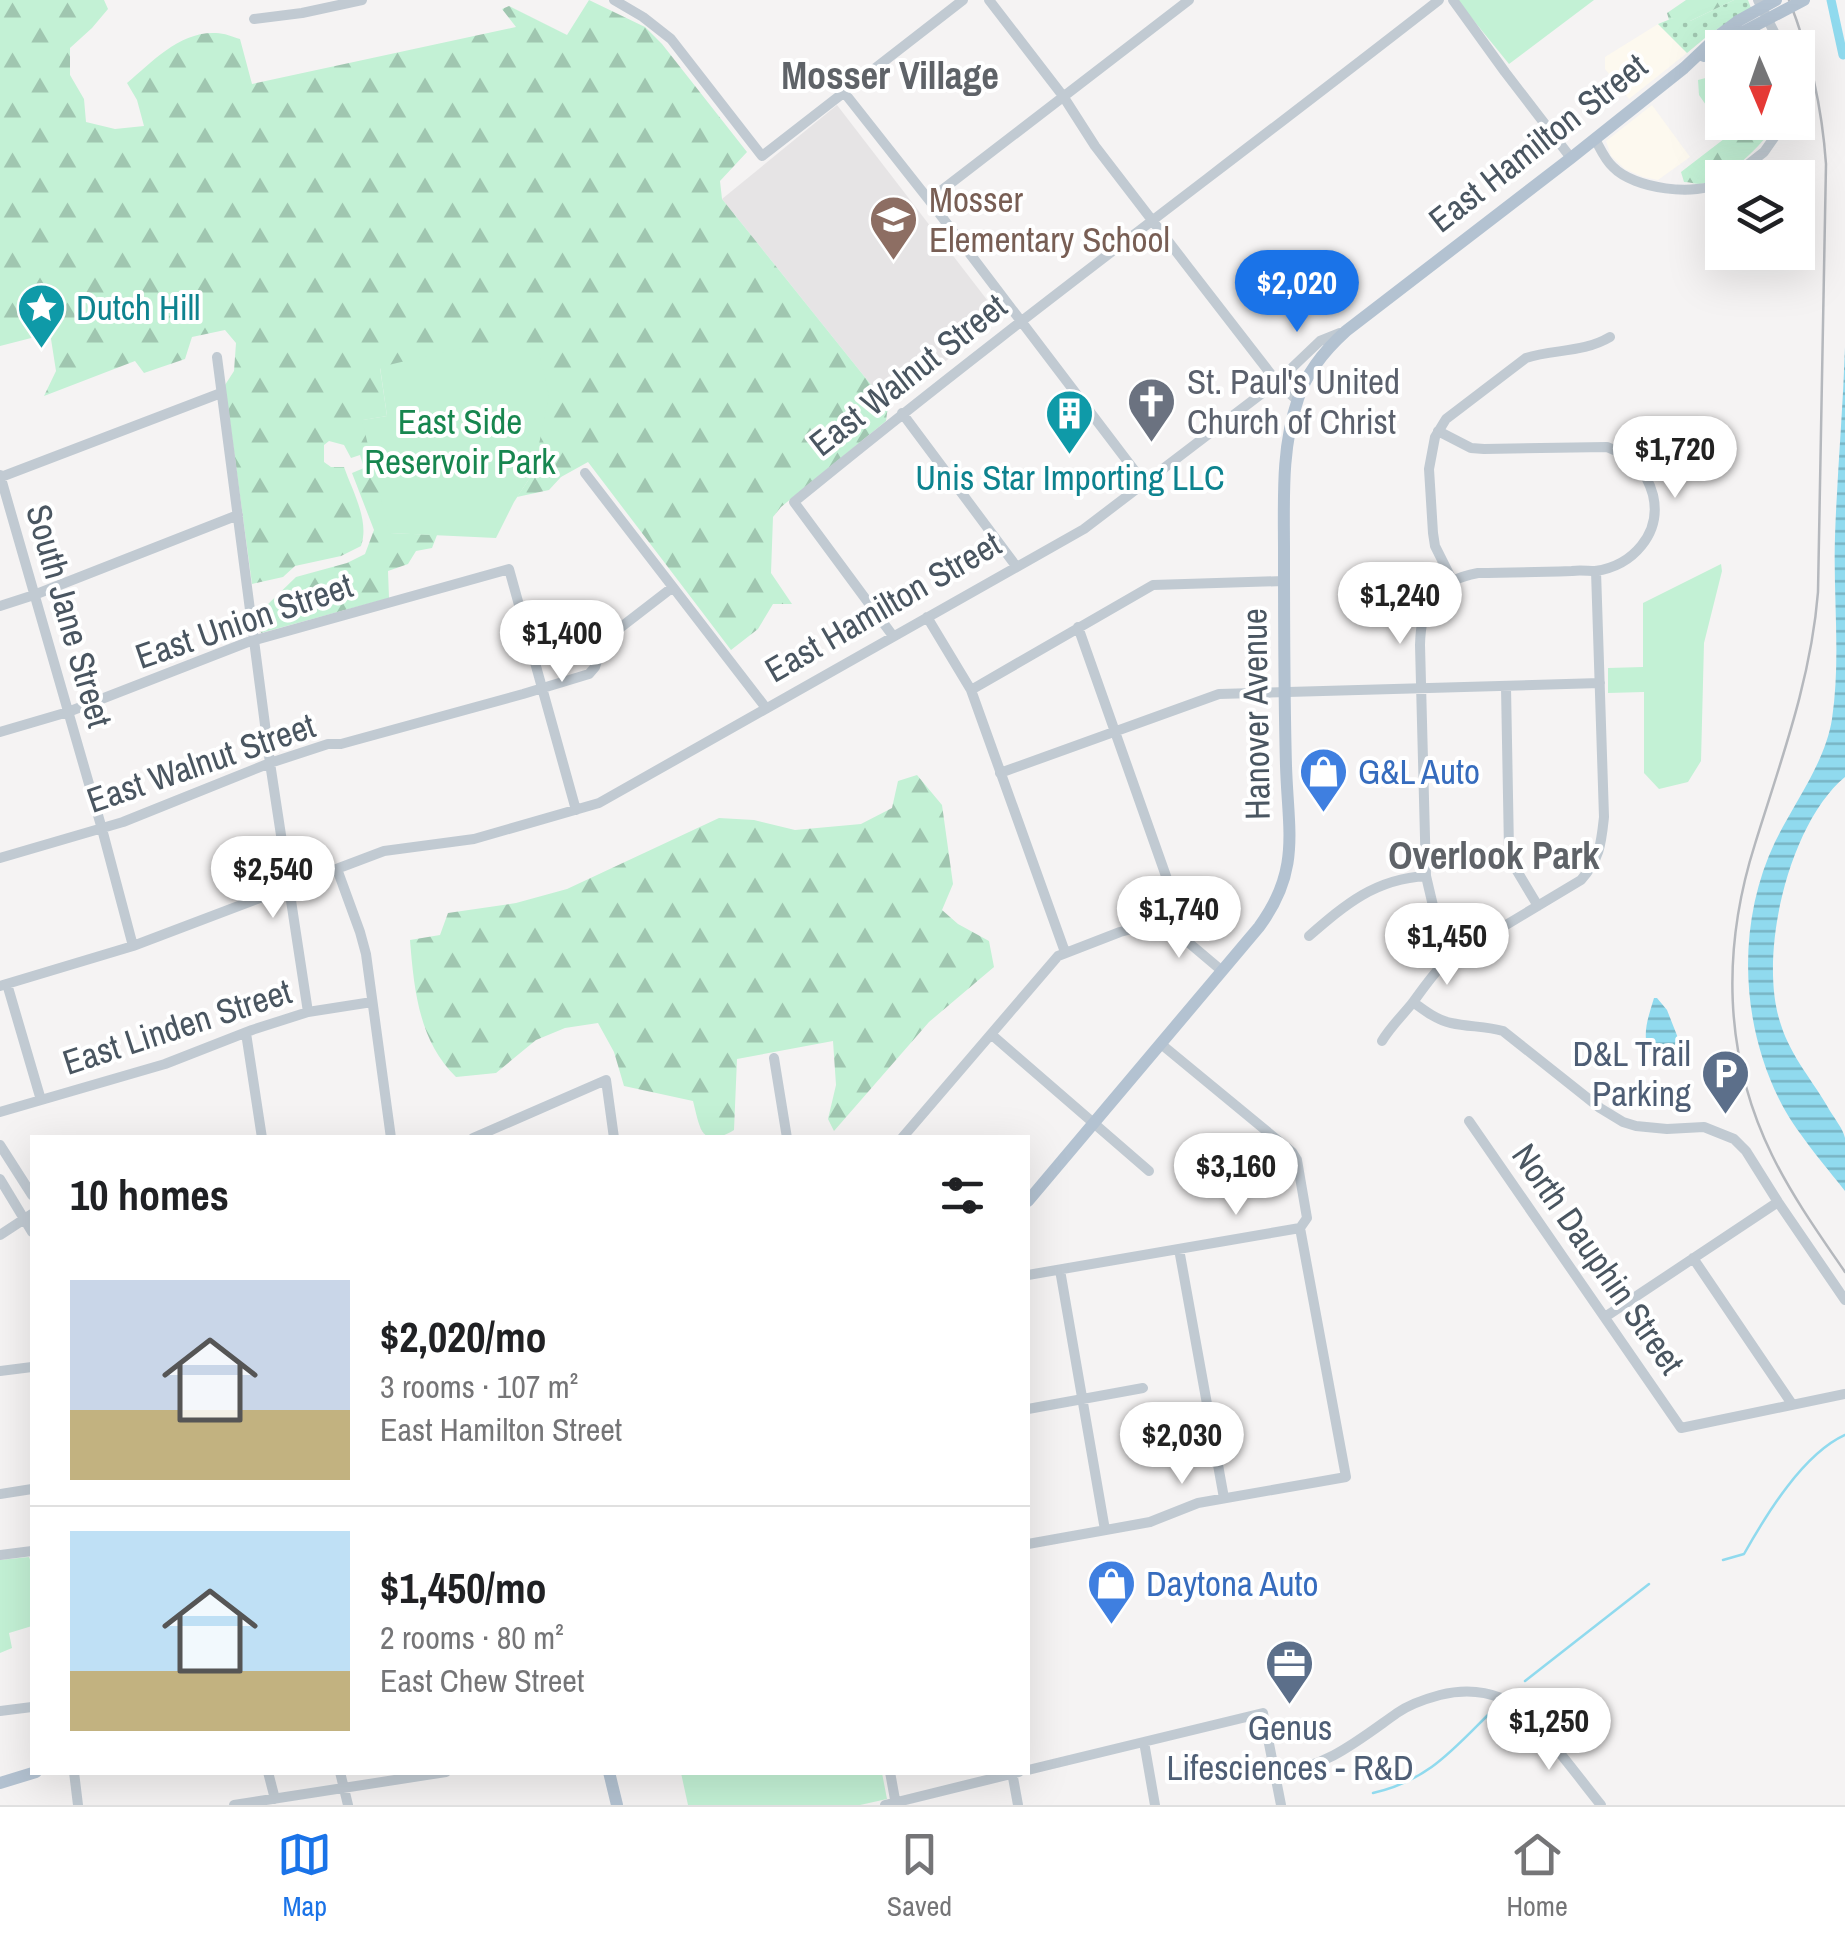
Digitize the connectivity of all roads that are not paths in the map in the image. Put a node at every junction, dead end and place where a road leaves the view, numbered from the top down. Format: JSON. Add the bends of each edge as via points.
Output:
{"nodes":[{"id":1,"x":362,"y":0,"type":"edge"},
{"id":2,"x":614,"y":0,"type":"edge"},
{"id":3,"x":963,"y":0,"type":"edge"},
{"id":4,"x":989,"y":0,"type":"edge"},
{"id":5,"x":1190,"y":0,"type":"edge"},
{"id":6,"x":1438,"y":0,"type":"edge"},
{"id":7,"x":1454,"y":0,"type":"edge"},
{"id":8,"x":1776,"y":0,"type":"edge"},
{"id":9,"x":1804,"y":0,"type":"edge"},
{"id":10,"x":1759,"y":2,"type":"edge"},
{"id":11,"x":254,"y":19,"type":"dead end"},
{"id":12,"x":1741,"y":27,"type":"junction"},
{"id":13,"x":1773,"y":30,"type":"edge"},
{"id":14,"x":843,"y":91,"type":"junction"},
{"id":15,"x":1064,"y":96,"type":"junction"},
{"id":16,"x":1595,"y":139,"type":"junction"},
{"id":17,"x":1772,"y":140,"type":"edge"},
{"id":18,"x":1571,"y":158,"type":"junction"},
{"id":19,"x":1754,"y":160,"type":"edge"},
{"id":20,"x":1705,"y":189,"type":"edge"},
{"id":21,"x":929,"y":200,"type":"junction"},
{"id":22,"x":1152,"y":220,"type":"junction"},
{"id":23,"x":1020,"y":321,"type":"junction"},
{"id":24,"x":1346,"y":331,"type":"junction"},
{"id":25,"x":1610,"y":337,"type":"dead end"},
{"id":26,"x":217,"y":357,"type":"dead end"},
{"id":27,"x":1277,"y":382,"type":"junction"},
{"id":28,"x":221,"y":393,"type":"junction"},
{"id":29,"x":1297,"y":400,"type":"junction"},
{"id":30,"x":902,"y":413,"type":"junction"},
{"id":31,"x":1438,"y":431,"type":"junction"},
{"id":32,"x":585,"y":473,"type":"dead end"},
{"id":33,"x":0,"y":476,"type":"edge"},
{"id":34,"x":1144,"y":483,"type":"junction"},
{"id":35,"x":238,"y":515,"type":"junction"},
{"id":36,"x":1016,"y":566,"type":"junction"},
{"id":37,"x":1596,"y":570,"type":"junction"},
{"id":38,"x":1452,"y":580,"type":"junction"},
{"id":39,"x":1284,"y":581,"type":"junction"},
{"id":40,"x":673,"y":587,"type":"junction"},
{"id":41,"x":34,"y":595,"type":"junction"},
{"id":42,"x":0,"y":606,"type":"edge"},
{"id":43,"x":927,"y":616,"type":"junction"},
{"id":44,"x":1078,"y":628,"type":"junction"},
{"id":45,"x":893,"y":636,"type":"junction"},
{"id":46,"x":254,"y":640,"type":"junction"},
{"id":47,"x":1600,"y":684,"type":"junction"},
{"id":48,"x":1506,"y":687,"type":"junction"},
{"id":49,"x":1422,"y":688,"type":"junction"},
{"id":50,"x":542,"y":689,"type":"junction"},
{"id":51,"x":971,"y":690,"type":"junction"},
{"id":52,"x":1285,"y":692,"type":"junction"},
{"id":53,"x":766,"y":708,"type":"junction"},
{"id":54,"x":68,"y":712,"type":"junction"},
{"id":55,"x":1115,"y":731,"type":"junction"},
{"id":56,"x":0,"y":732,"type":"edge"},
{"id":57,"x":270,"y":762,"type":"junction"},
{"id":58,"x":1000,"y":772,"type":"junction"},
{"id":59,"x":576,"y":810,"type":"junction"},
{"id":60,"x":102,"y":829,"type":"junction"},
{"id":61,"x":0,"y":858,"type":"edge"},
{"id":62,"x":337,"y":869,"type":"junction"},
{"id":63,"x":1426,"y":876,"type":"junction"},
{"id":64,"x":288,"y":887,"type":"junction"},
{"id":65,"x":1538,"y":906,"type":"junction"},
{"id":66,"x":1163,"y":921,"type":"junction"},
{"id":67,"x":1309,"y":936,"type":"dead end"},
{"id":68,"x":133,"y":946,"type":"junction"},
{"id":69,"x":1065,"y":952,"type":"junction"},
{"id":70,"x":1459,"y":953,"type":"junction"},
{"id":71,"x":1221,"y":970,"type":"junction"},
{"id":72,"x":3,"y":985,"type":"edge"},
{"id":73,"x":372,"y":1002,"type":"junction"},
{"id":74,"x":1413,"y":1002,"type":"junction"},
{"id":75,"x":308,"y":1012,"type":"junction"},
{"id":76,"x":246,"y":1033,"type":"junction"},
{"id":77,"x":992,"y":1035,"type":"junction"},
{"id":78,"x":1382,"y":1041,"type":"dead end"},
{"id":79,"x":1162,"y":1044,"type":"junction"},
{"id":80,"x":774,"y":1058,"type":"dead end"},
{"id":81,"x":41,"y":1100,"type":"junction"},
{"id":82,"x":0,"y":1112,"type":"edge"},
{"id":83,"x":1469,"y":1121,"type":"dead end"},
{"id":84,"x":1095,"y":1124,"type":"junction"},
{"id":85,"x":262,"y":1135,"type":"edge"},
{"id":86,"x":391,"y":1135,"type":"edge"},
{"id":87,"x":480,"y":1135,"type":"edge"},
{"id":88,"x":614,"y":1135,"type":"edge"},
{"id":89,"x":787,"y":1135,"type":"edge"},
{"id":90,"x":905,"y":1135,"type":"edge"},
{"id":91,"x":0,"y":1145,"type":"edge"},
{"id":92,"x":1149,"y":1170,"type":"dead end"},
{"id":93,"x":0,"y":1178,"type":"edge"},
{"id":94,"x":30,"y":1192,"type":"edge"},
{"id":95,"x":1030,"y":1200,"type":"edge"},
{"id":96,"x":1778,"y":1202,"type":"junction"},
{"id":97,"x":28,"y":1216,"type":"edge"},
{"id":98,"x":1300,"y":1228,"type":"junction"},
{"id":99,"x":0,"y":1234,"type":"edge"},
{"id":100,"x":1179,"y":1249,"type":"junction"},
{"id":101,"x":1693,"y":1258,"type":"junction"},
{"id":102,"x":1060,"y":1270,"type":"junction"},
{"id":103,"x":1030,"y":1275,"type":"edge"},
{"id":104,"x":1845,"y":1300,"type":"edge"},
{"id":105,"x":1605,"y":1316,"type":"junction"},
{"id":106,"x":30,"y":1366,"type":"edge"},
{"id":107,"x":0,"y":1371,"type":"edge"},
{"id":108,"x":1143,"y":1388,"type":"dead end"},
{"id":109,"x":1845,"y":1394,"type":"edge"},
{"id":110,"x":1083,"y":1400,"type":"junction"},
{"id":111,"x":1792,"y":1404,"type":"junction"},
{"id":112,"x":1030,"y":1410,"type":"edge"},
{"id":113,"x":30,"y":1490,"type":"edge"},
{"id":114,"x":0,"y":1494,"type":"edge"},
{"id":115,"x":1224,"y":1498,"type":"junction"},
{"id":116,"x":1106,"y":1530,"type":"junction"},
{"id":117,"x":1030,"y":1544,"type":"edge"},
{"id":118,"x":30,"y":1551,"type":"edge"},
{"id":119,"x":0,"y":1555,"type":"edge"},
{"id":120,"x":30,"y":1707,"type":"edge"},
{"id":121,"x":0,"y":1711,"type":"edge"},
{"id":122,"x":1144,"y":1742,"type":"junction"},
{"id":123,"x":1030,"y":1770,"type":"edge"},
{"id":124,"x":30,"y":1774,"type":"edge"},
{"id":125,"x":1275,"y":1774,"type":"junction"},
{"id":126,"x":74,"y":1775,"type":"edge"},
{"id":127,"x":269,"y":1775,"type":"edge"},
{"id":128,"x":341,"y":1775,"type":"edge"},
{"id":129,"x":611,"y":1775,"type":"edge"},
{"id":130,"x":890,"y":1775,"type":"edge"},
{"id":131,"x":1007,"y":1775,"type":"edge"},
{"id":132,"x":1015,"y":1775,"type":"edge"},
{"id":133,"x":404,"y":1776,"type":"edge"},
{"id":134,"x":0,"y":1783,"type":"edge"},
{"id":135,"x":345,"y":1788,"type":"junction"},
{"id":136,"x":275,"y":1798,"type":"junction"},
{"id":137,"x":892,"y":1804,"type":"edge"},
{"id":138,"x":78,"y":1805,"type":"edge"},
{"id":139,"x":234,"y":1805,"type":"edge"},
{"id":140,"x":348,"y":1805,"type":"edge"},
{"id":141,"x":617,"y":1805,"type":"edge"},
{"id":142,"x":1018,"y":1805,"type":"edge"},
{"id":143,"x":1155,"y":1805,"type":"edge"},
{"id":144,"x":1281,"y":1805,"type":"edge"},
{"id":145,"x":1601,"y":1805,"type":"edge"}],
"edges":[{"from":1,"to":11,"type":"street"},
{"from":2,"to":14,"type":"street","via":[[671,39],[762,156]]},
{"from":3,"to":14,"type":"street"},
{"from":4,"to":15,"type":"street"},
{"from":5,"to":15,"type":"street"},
{"from":6,"to":22,"type":"street","name":"East Walnut Street"},
{"from":7,"to":18,"type":"street"},
{"from":8,"to":12,"type":"main road","bridge":true},
{"from":9,"to":12,"type":"main road","bridge":true},
{"from":10,"to":13,"type":"street"},
{"from":12,"to":16,"type":"main road","name":"East Hamilton Street","via":[[1718,36]]},
{"from":14,"to":21,"type":"street"},
{"from":15,"to":21,"type":"street"},
{"from":15,"to":22,"type":"street"},
{"from":16,"to":18,"type":"main road","name":"East Hamilton Street"},
{"from":16,"to":20,"type":"street","via":[[1618,172],[1668,188]]},
{"from":17,"to":19,"type":"street"},
{"from":18,"to":24,"type":"main road","name":"East Hamilton Street"},
{"from":21,"to":23,"type":"street"},
{"from":22,"to":23,"type":"street","name":"East Walnut Street"},
{"from":22,"to":27,"type":"street"},
{"from":23,"to":30,"type":"street","name":"East Walnut Street"},
{"from":23,"to":34,"type":"street"},
{"from":24,"to":27,"type":"street","name":"East Hamilton Street","via":[[1320,341]]},
{"from":24,"to":29,"type":"main road","name":"Hanover Avenue","via":[[1314,364]]},
{"from":25,"to":31,"type":"street","via":[[1526,358]]},
{"from":26,"to":28,"type":"street"},
{"from":27,"to":29,"type":"street"},
{"from":27,"to":34,"type":"street","name":"East Hamilton Street"},
{"from":28,"to":33,"type":"street"},
{"from":28,"to":35,"type":"street"},
{"from":29,"to":39,"type":"main road","name":"Hanover Avenue","via":[[1286,458]]},
{"from":30,"to":36,"type":"street"},
{"from":30,"to":45,"type":"street","name":"East Walnut Street","via":[[794,502]]},
{"from":31,"to":37,"type":"street","via":[[1471,448],[1606,447],[1637,464],[1656,507],[1650,534],[1620,564]]},
{"from":31,"to":38,"type":"street","via":[[1430,469],[1433,533]]},
{"from":32,"to":40,"type":"street"},
{"from":33,"to":41,"type":"street","name":"South Jane Street"},
{"from":34,"to":36,"type":"street","name":"East Hamilton Street","via":[[1084,529]]},
{"from":35,"to":41,"type":"street"},
{"from":35,"to":46,"type":"street"},
{"from":36,"to":43,"type":"street","name":"East Hamilton Street"},
{"from":37,"to":38,"type":"street","via":[[1478,573]]},
{"from":37,"to":47,"type":"street"},
{"from":38,"to":49,"type":"street","via":[[1428,601],[1420,625]]},
{"from":39,"to":44,"type":"street","via":[[1153,585]]},
{"from":39,"to":52,"type":"main road","name":"Hanover Avenue"},
{"from":40,"to":50,"type":"street","name":"East Walnut Street","via":[[603,641],[593,672]]},
{"from":40,"to":53,"type":"street"},
{"from":41,"to":42,"type":"street"},
{"from":41,"to":54,"type":"street","name":"South Jane Street"},
{"from":43,"to":45,"type":"street","name":"East Hamilton Street"},
{"from":43,"to":51,"type":"street"},
{"from":44,"to":51,"type":"street"},
{"from":44,"to":55,"type":"street"},
{"from":45,"to":53,"type":"street","name":"East Hamilton Street"},
{"from":46,"to":50,"type":"street","name":"East Union Street","via":[[509,570]]},
{"from":46,"to":54,"type":"street","name":"East Union Street"},
{"from":46,"to":57,"type":"street"},
{"from":47,"to":48,"type":"street"},
{"from":47,"to":65,"type":"street","via":[[1601,848],[1581,880]]},
{"from":48,"to":49,"type":"street"},
{"from":48,"to":65,"type":"street","via":[[1509,850]]},
{"from":49,"to":52,"type":"street"},
{"from":49,"to":63,"type":"street"},
{"from":50,"to":57,"type":"street","name":"East Walnut Street"},
{"from":50,"to":59,"type":"street"},
{"from":51,"to":58,"type":"street"},
{"from":52,"to":55,"type":"street","via":[[1220,694]]},
{"from":52,"to":71,"type":"main road","name":"Hanover Avenue","via":[[1290,853],[1284,886]]},
{"from":53,"to":59,"type":"street","name":"East Hamilton Street"},
{"from":54,"to":56,"type":"street","name":"East Union Street"},
{"from":54,"to":60,"type":"street","name":"South Jane Street"},
{"from":55,"to":58,"type":"street"},
{"from":55,"to":66,"type":"street","via":[[1178,910]]},
{"from":57,"to":60,"type":"street","name":"East Walnut Street"},
{"from":57,"to":64,"type":"street"},
{"from":58,"to":69,"type":"street"},
{"from":59,"to":62,"type":"street","name":"East Hamilton Street","via":[[474,839],[396,848]]},
{"from":60,"to":61,"type":"street","name":"East Walnut Street"},
{"from":60,"to":68,"type":"street","name":"South Jane Street"},
{"from":62,"to":64,"type":"street","name":"East Hamilton Street"},
{"from":62,"to":73,"type":"street","via":[[366,954]]},
{"from":63,"to":67,"type":"street","via":[[1389,881],[1342,907]]},
{"from":63,"to":70,"type":"street","via":[[1434,910]]},
{"from":64,"to":68,"type":"street","name":"East Hamilton Street"},
{"from":64,"to":75,"type":"street"},
{"from":65,"to":70,"type":"street"},
{"from":66,"to":69,"type":"street"},
{"from":66,"to":71,"type":"street"},
{"from":68,"to":72,"type":"street","name":"East Hamilton Street"},
{"from":69,"to":77,"type":"street"},
{"from":70,"to":74,"type":"street","via":[[1428,978]]},
{"from":71,"to":79,"type":"main road","name":"Hanover Avenue"},
{"from":72,"to":81,"type":"street"},
{"from":73,"to":75,"type":"street","name":"East Linden Street"},
{"from":73,"to":86,"type":"street"},
{"from":74,"to":78,"type":"street"},
{"from":74,"to":96,"type":"street","via":[[1450,1023],[1503,1030],[1623,1122],[1667,1130],[1704,1126],[1725,1134],[1742,1146]]},
{"from":75,"to":76,"type":"street","name":"East Linden Street"},
{"from":76,"to":81,"type":"street","name":"East Linden Street"},
{"from":76,"to":85,"type":"street"},
{"from":77,"to":84,"type":"street"},
{"from":77,"to":90,"type":"street"},
{"from":79,"to":84,"type":"main road","name":"Hanover Avenue"},
{"from":79,"to":98,"type":"street","via":[[1294,1154],[1307,1218]]},
{"from":80,"to":89,"type":"street"},
{"from":81,"to":82,"type":"street","name":"East Linden Street"},
{"from":83,"to":105,"type":"street","name":"North Dauphin Street"},
{"from":84,"to":92,"type":"street"},
{"from":84,"to":95,"type":"main road","name":"Hanover Avenue"},
{"from":87,"to":88,"type":"street","via":[[606,1080]]},
{"from":91,"to":94,"type":"street"},
{"from":93,"to":97,"type":"street"},
{"from":96,"to":101,"type":"street"},
{"from":96,"to":104,"type":"street"},
{"from":97,"to":99,"type":"street"},
{"from":98,"to":100,"type":"street"},
{"from":98,"to":115,"type":"street","via":[[1346,1477]]},
{"from":100,"to":102,"type":"street"},
{"from":100,"to":115,"type":"street"},
{"from":101,"to":105,"type":"street"},
{"from":101,"to":111,"type":"street"},
{"from":102,"to":103,"type":"street"},
{"from":102,"to":110,"type":"street"},
{"from":105,"to":111,"type":"street","name":"North Dauphin Street","via":[[1681,1428]]},
{"from":106,"to":107,"type":"street"},
{"from":108,"to":110,"type":"street"},
{"from":109,"to":111,"type":"street"},
{"from":110,"to":112,"type":"street"},
{"from":110,"to":116,"type":"street"},
{"from":113,"to":114,"type":"street"},
{"from":115,"to":116,"type":"street"},
{"from":116,"to":117,"type":"street"},
{"from":118,"to":119,"type":"street"},
{"from":120,"to":121,"type":"street"},
{"from":122,"to":123,"type":"street"},
{"from":122,"to":125,"type":"street","via":[[1263,1713]]},
{"from":122,"to":143,"type":"street"},
{"from":124,"to":134,"type":"main road"},
{"from":125,"to":144,"type":"street"},
{"from":125,"to":145,"type":"street","via":[[1321,1762],[1412,1704],[1461,1692],[1488,1694],[1525,1716]]},
{"from":126,"to":138,"type":"street"},
{"from":127,"to":136,"type":"street"},
{"from":128,"to":135,"type":"street"},
{"from":129,"to":141,"type":"main road"},
{"from":130,"to":137,"type":"street"},
{"from":131,"to":137,"type":"street"},
{"from":132,"to":142,"type":"street"},
{"from":133,"to":135,"type":"street"},
{"from":135,"to":136,"type":"street"},
{"from":135,"to":140,"type":"street"},
{"from":136,"to":139,"type":"street"}]}
